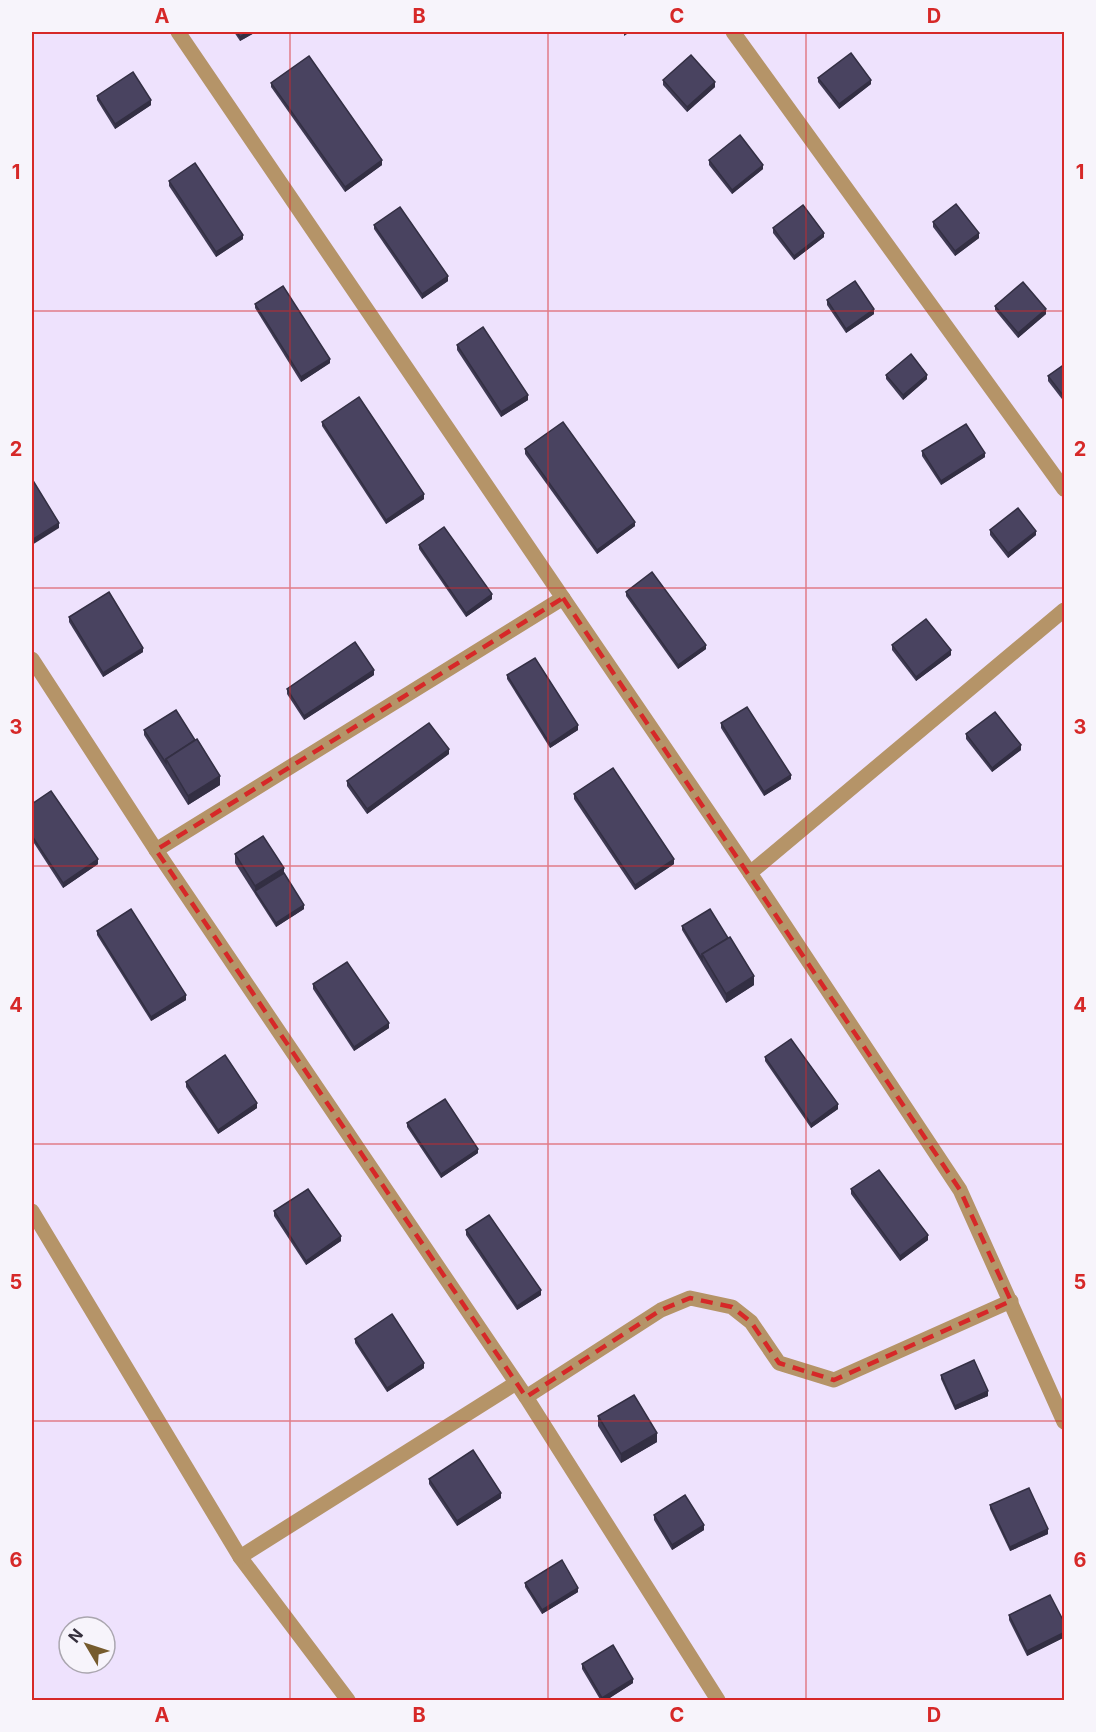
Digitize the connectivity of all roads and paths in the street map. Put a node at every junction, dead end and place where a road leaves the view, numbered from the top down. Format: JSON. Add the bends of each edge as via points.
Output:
{"nodes":[{"id":1,"x":178,"y":32,"type":"edge"},
{"id":2,"x":733,"y":32,"type":"edge"},
{"id":3,"x":1065,"y":489,"type":"edge"},
{"id":4,"x":563,"y":597,"type":"junction"},
{"id":5,"x":1065,"y":610,"type":"edge"},
{"id":6,"x":32,"y":659,"type":"edge"},
{"id":7,"x":156,"y":850,"type":"junction"},
{"id":8,"x":750,"y":873,"type":"junction"},
{"id":9,"x":32,"y":1211,"type":"edge"},
{"id":10,"x":1011,"y":1302,"type":"junction"},
{"id":11,"x":516,"y":1383,"type":"junction"},
{"id":12,"x":526,"y":1397,"type":"junction"},
{"id":13,"x":1065,"y":1422,"type":"edge"},
{"id":14,"x":240,"y":1557,"type":"junction"},
{"id":15,"x":348,"y":1701,"type":"edge"},
{"id":16,"x":718,"y":1701,"type":"edge"}],
"edges":[{"from":1,"to":4,"type":"street"},
{"from":2,"to":3,"type":"street"},
{"from":4,"to":7,"type":"street"},
{"from":4,"to":8,"type":"street"},
{"from":5,"to":8,"type":"street"},
{"from":6,"to":7,"type":"street"},
{"from":7,"to":11,"type":"street"},
{"from":8,"to":10,"type":"street","via":[[960,1190]]},
{"from":9,"to":14,"type":"street"},
{"from":10,"to":12,"type":"street","via":[[834,1380],[778,1363],[752,1322],[732,1307],[690,1298],[661,1310]]},
{"from":10,"to":13,"type":"street"},
{"from":11,"to":12,"type":"street"},
{"from":11,"to":14,"type":"street"},
{"from":12,"to":16,"type":"street"},
{"from":14,"to":15,"type":"street"}]}
